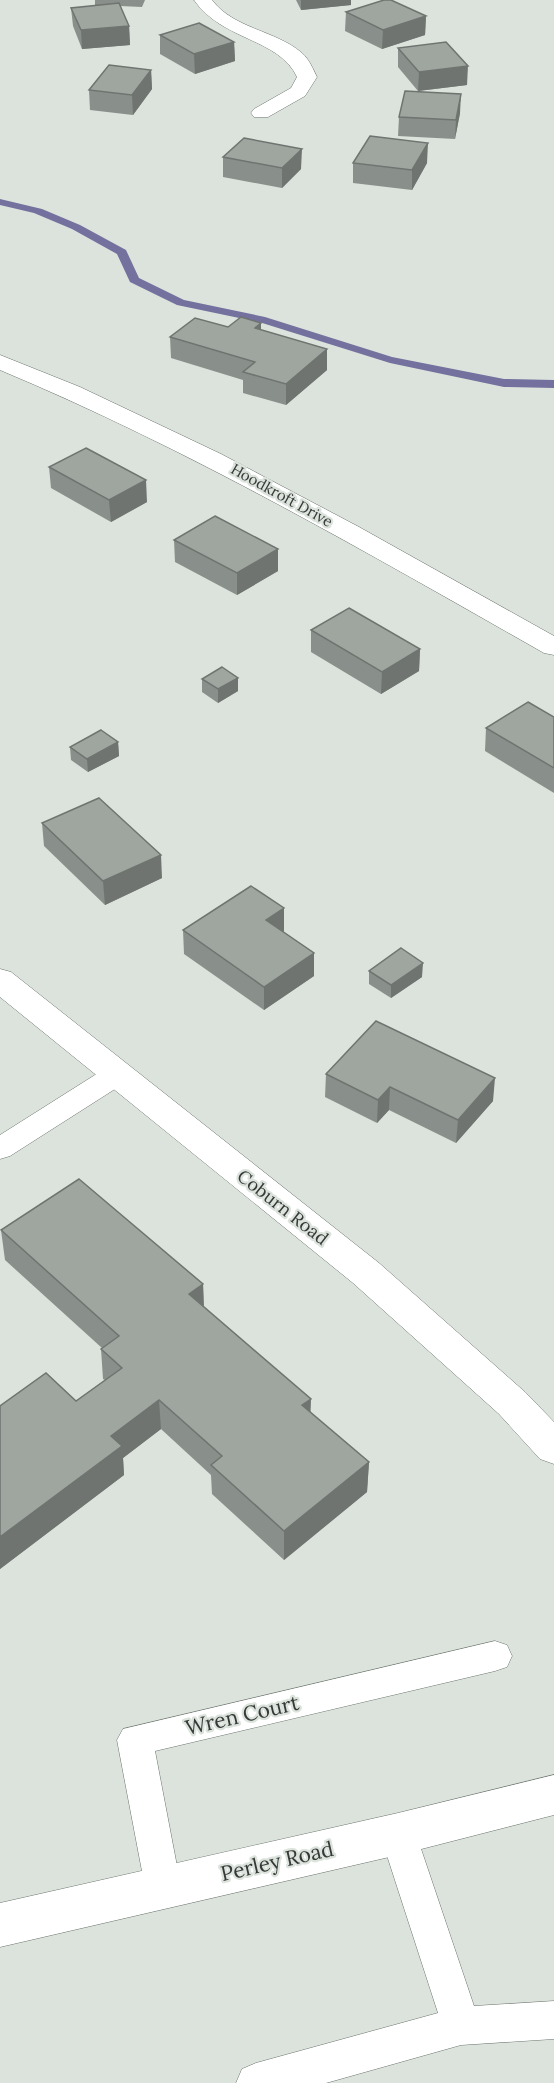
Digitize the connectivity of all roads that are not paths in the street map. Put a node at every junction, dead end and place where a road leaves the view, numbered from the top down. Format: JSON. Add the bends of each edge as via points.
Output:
{"nodes":[{"id":1,"x":203,"y":0,"type":"edge"},
{"id":2,"x":261,"y":113,"type":"dead end"},
{"id":3,"x":0,"y":362,"type":"edge"},
{"id":4,"x":554,"y":647,"type":"edge"},
{"id":5,"x":0,"y":980,"type":"edge"},
{"id":6,"x":116,"y":1075,"type":"junction"},
{"id":7,"x":0,"y":1149,"type":"edge"},
{"id":8,"x":554,"y":1448,"type":"edge"},
{"id":9,"x":495,"y":1656,"type":"dead end"},
{"id":10,"x":554,"y":1795,"type":"edge"},
{"id":11,"x":398,"y":1834,"type":"junction"},
{"id":12,"x":162,"y":1887,"type":"junction"},
{"id":13,"x":0,"y":1925,"type":"edge"},
{"id":14,"x":554,"y":2020,"type":"edge"},
{"id":15,"x":461,"y":2026,"type":"junction"},
{"id":16,"x":256,"y":2083,"type":"edge"}],
"edges":[{"from":1,"to":2,"type":"street","via":[[221,18],[297,58],[307,77],[298,92]]},
{"from":3,"to":4,"type":"street","name":"Hoodkroft Drive","via":[[148,425],[224,463]]},
{"from":5,"to":6,"type":"street","name":"Coburn Road"},
{"from":6,"to":7,"type":"lane"},
{"from":6,"to":8,"type":"street","name":"Coburn Road","via":[[366,1273],[512,1402]]},
{"from":9,"to":12,"type":"lane","name":"Wren Court","via":[[135,1740]]},
{"from":10,"to":11,"type":"street","name":"Perley Road"},
{"from":11,"to":12,"type":"street","name":"Perley Road"},
{"from":11,"to":15,"type":"lane"},
{"from":12,"to":13,"type":"street","name":"Perley Road"},
{"from":14,"to":15,"type":"lane"},
{"from":15,"to":16,"type":"lane"}]}
